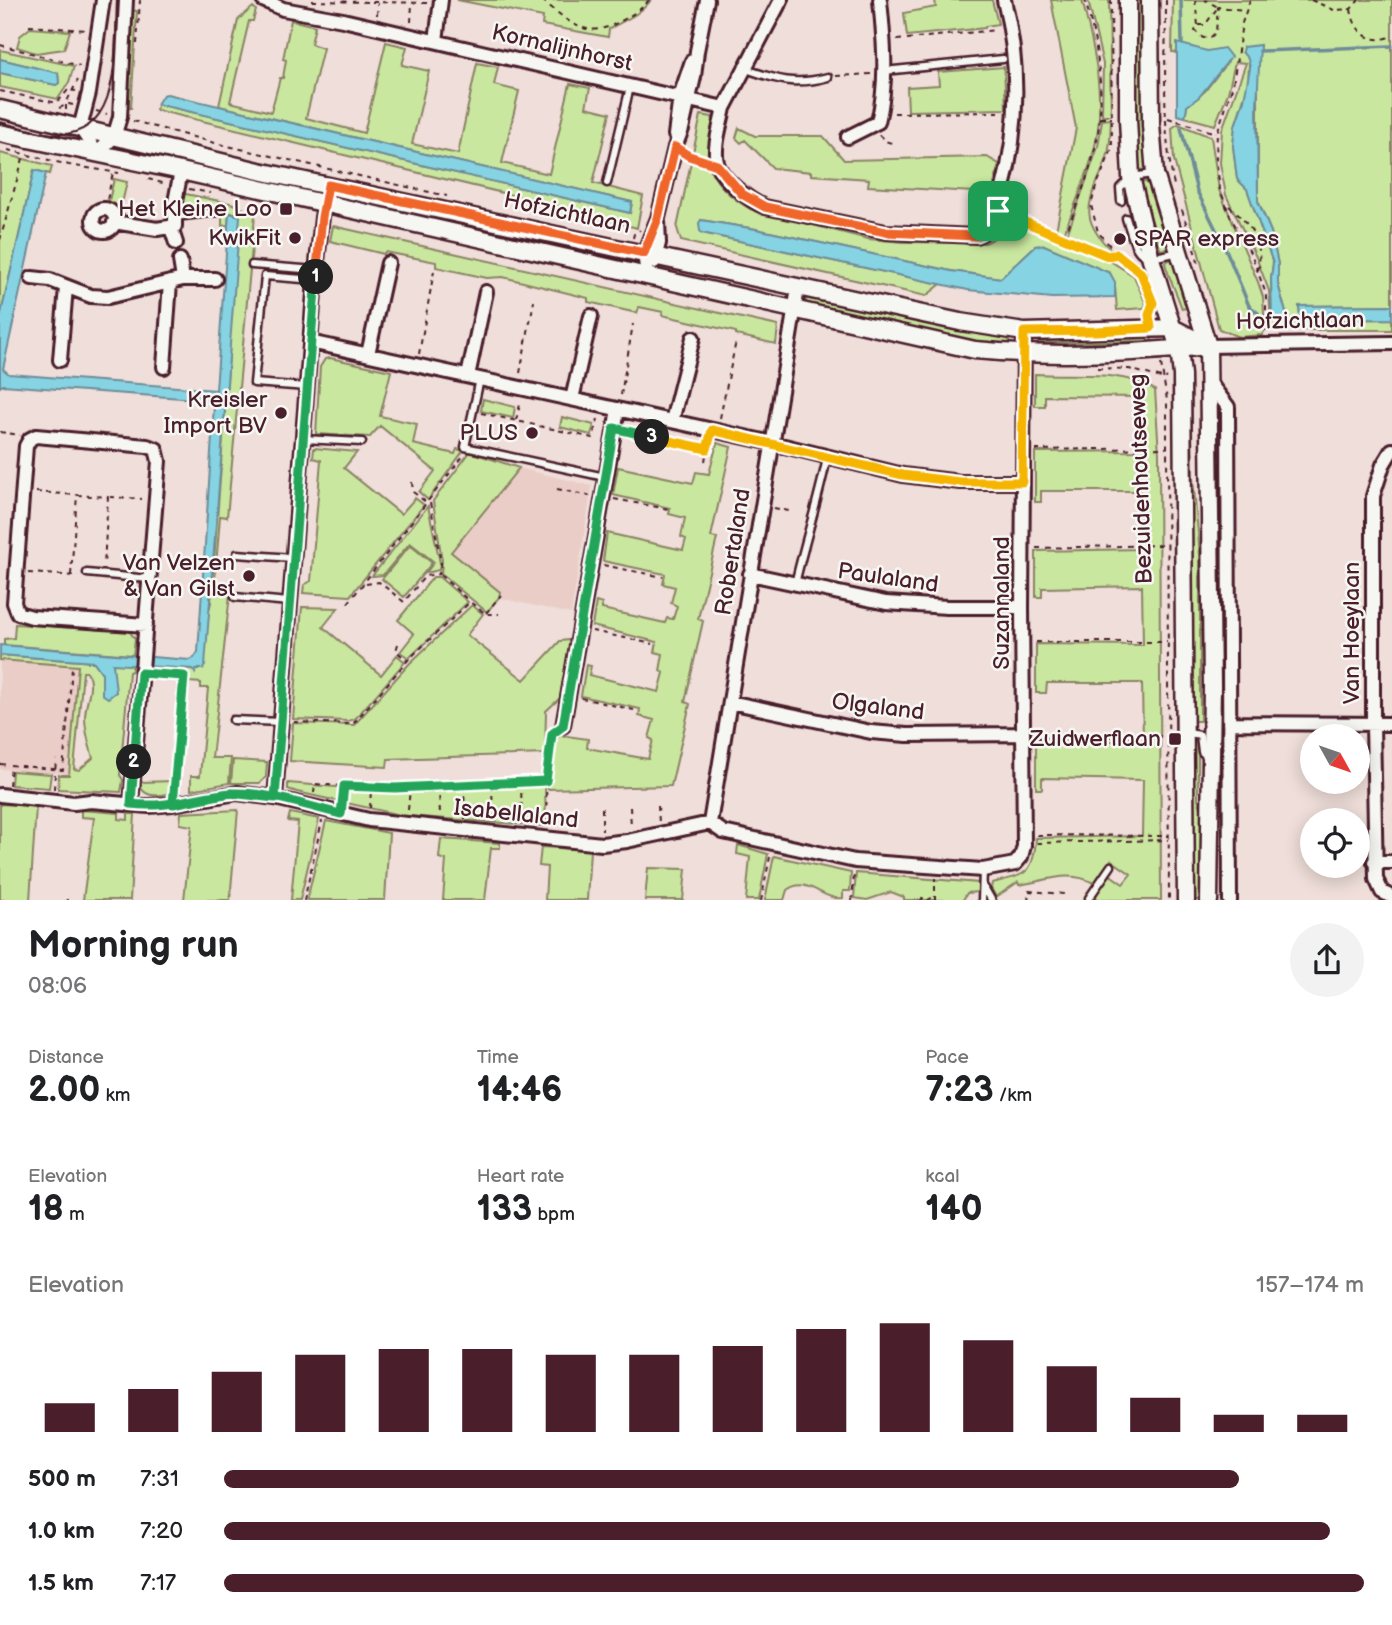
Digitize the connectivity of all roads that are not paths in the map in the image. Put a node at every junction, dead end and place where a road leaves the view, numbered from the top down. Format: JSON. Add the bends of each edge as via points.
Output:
{"nodes":[{"id":1,"x":103,"y":0,"type":"edge"},
{"id":2,"x":263,"y":0,"type":"edge"},
{"id":3,"x":707,"y":0,"type":"edge"},
{"id":4,"x":781,"y":0,"type":"edge"},
{"id":5,"x":881,"y":0,"type":"edge"},
{"id":6,"x":1004,"y":0,"type":"edge"},
{"id":7,"x":1128,"y":0,"type":"edge"},
{"id":8,"x":1150,"y":0,"type":"edge"},
{"id":9,"x":126,"y":1,"type":"edge"},
{"id":10,"x":441,"y":1,"type":"edge"},
{"id":11,"x":436,"y":41,"type":"junction"},
{"id":12,"x":1003,"y":60,"type":"dead end"},
{"id":13,"x":746,"y":69,"type":"junction"},
{"id":14,"x":884,"y":73,"type":"junction"},
{"id":15,"x":828,"y":77,"type":"road end"},
{"id":16,"x":631,"y":85,"type":"junction"},
{"id":17,"x":685,"y":97,"type":"junction"},
{"id":18,"x":724,"y":108,"type":"junction"},
{"id":19,"x":0,"y":109,"type":"edge"},
{"id":20,"x":80,"y":128,"type":"junction"},
{"id":21,"x":0,"y":134,"type":"edge"},
{"id":22,"x":114,"y":137,"type":"junction"},
{"id":23,"x":848,"y":137,"type":"dead end"},
{"id":24,"x":97,"y":153,"type":"junction"},
{"id":25,"x":181,"y":171,"type":"junction"},
{"id":26,"x":1155,"y":174,"type":"junction"},
{"id":27,"x":1131,"y":177,"type":"junction"},
{"id":28,"x":607,"y":183,"type":"dead end"},
{"id":29,"x":328,"y":185,"type":"junction"},
{"id":30,"x":1121,"y":201,"type":"dead end"},
{"id":31,"x":325,"y":203,"type":"junction"},
{"id":32,"x":218,"y":212,"type":"dead end"},
{"id":33,"x":1126,"y":218,"type":"dead end"},
{"id":34,"x":114,"y":222,"type":"junction"},
{"id":35,"x":173,"y":222,"type":"junction"},
{"id":36,"x":176,"y":243,"type":"dead end"},
{"id":37,"x":649,"y":250,"type":"junction"},
{"id":38,"x":1180,"y":252,"type":"junction"},
{"id":39,"x":1151,"y":259,"type":"junction"},
{"id":40,"x":180,"y":260,"type":"dead end"},
{"id":41,"x":388,"y":263,"type":"dead end"},
{"id":42,"x":252,"y":265,"type":"dead end"},
{"id":43,"x":316,"y":275,"type":"junction"},
{"id":44,"x":647,"y":275,"type":"junction"},
{"id":45,"x":32,"y":278,"type":"dead end"},
{"id":46,"x":215,"y":279,"type":"dead end"},
{"id":47,"x":176,"y":280,"type":"junction"},
{"id":48,"x":66,"y":288,"type":"junction"},
{"id":49,"x":798,"y":288,"type":"junction"},
{"id":50,"x":486,"y":292,"type":"dead end"},
{"id":51,"x":794,"y":308,"type":"junction"},
{"id":52,"x":591,"y":316,"type":"dead end"},
{"id":53,"x":1173,"y":328,"type":"junction"},
{"id":54,"x":1024,"y":332,"type":"junction"},
{"id":55,"x":693,"y":338,"type":"dead end"},
{"id":56,"x":310,"y":342,"type":"junction"},
{"id":57,"x":1392,"y":343,"type":"edge"},
{"id":58,"x":1208,"y":346,"type":"junction"},
{"id":59,"x":1179,"y":349,"type":"junction"},
{"id":60,"x":368,"y":354,"type":"junction"},
{"id":61,"x":1023,"y":355,"type":"junction"},
{"id":62,"x":60,"y":360,"type":"dead end"},
{"id":63,"x":164,"y":366,"type":"dead end"},
{"id":64,"x":474,"y":378,"type":"junction"},
{"id":65,"x":1209,"y":382,"type":"junction"},
{"id":66,"x":307,"y":387,"type":"junction"},
{"id":67,"x":572,"y":399,"type":"junction"},
{"id":68,"x":618,"y":409,"type":"junction"},
{"id":69,"x":672,"y":421,"type":"junction"},
{"id":70,"x":303,"y":439,"type":"junction"},
{"id":71,"x":362,"y":442,"type":"dead end"},
{"id":72,"x":772,"y":443,"type":"junction"},
{"id":73,"x":1392,"y":450,"type":"edge"},
{"id":74,"x":828,"y":457,"type":"junction"},
{"id":75,"x":605,"y":477,"type":"junction"},
{"id":76,"x":1022,"y":482,"type":"junction"},
{"id":77,"x":237,"y":554,"type":"dead end"},
{"id":78,"x":293,"y":558,"type":"junction"},
{"id":79,"x":88,"y":573,"type":"dead end"},
{"id":80,"x":750,"y":574,"type":"junction"},
{"id":81,"x":149,"y":579,"type":"junction"},
{"id":82,"x":795,"y":584,"type":"junction"},
{"id":83,"x":235,"y":597,"type":"dead end"},
{"id":84,"x":289,"y":602,"type":"junction"},
{"id":85,"x":1022,"y":607,"type":"junction"},
{"id":86,"x":146,"y":625,"type":"junction"},
{"id":87,"x":730,"y":702,"type":"junction"},
{"id":88,"x":233,"y":720,"type":"dead end"},
{"id":89,"x":282,"y":722,"type":"junction"},
{"id":90,"x":1230,"y":723,"type":"junction"},
{"id":91,"x":1373,"y":724,"type":"junction"},
{"id":92,"x":1392,"y":724,"type":"edge"},
{"id":93,"x":563,"y":726,"type":"road end"},
{"id":94,"x":1176,"y":735,"type":"junction"},
{"id":95,"x":1024,"y":736,"type":"junction"},
{"id":96,"x":1212,"y":760,"type":"junction"},
{"id":97,"x":4,"y":795,"type":"edge"},
{"id":98,"x":275,"y":798,"type":"junction"},
{"id":99,"x":131,"y":804,"type":"junction"},
{"id":100,"x":710,"y":823,"type":"junction"},
{"id":101,"x":1374,"y":862,"type":"junction"},
{"id":102,"x":1392,"y":862,"type":"edge"},
{"id":103,"x":1111,"y":866,"type":"dead end"},
{"id":104,"x":983,"y":870,"type":"junction"},
{"id":105,"x":983,"y":886,"type":"junction"},
{"id":106,"x":1210,"y":892,"type":"edge"},
{"id":107,"x":1392,"y":897,"type":"edge"},
{"id":108,"x":1089,"y":898,"type":"dead end"},
{"id":109,"x":982,"y":900,"type":"edge"},
{"id":110,"x":991,"y":900,"type":"edge"},
{"id":111,"x":1186,"y":900,"type":"edge"},
{"id":112,"x":1230,"y":900,"type":"edge"}],
"edges":[{"from":1,"to":9,"type":"street"},
{"from":1,"to":20,"type":"street"},
{"from":2,"to":11,"type":"street","name":"Kornalijnhorst","via":[[283,9]]},
{"from":3,"to":17,"type":"street"},
{"from":4,"to":13,"type":"street"},
{"from":5,"to":14,"type":"street"},
{"from":6,"to":18,"type":"street","via":[[1011,28],[1016,111],[998,211],[984,233],[886,232],[765,207],[742,194],[717,165]]},
{"from":7,"to":27,"type":"main road","name":"Bezuidenhoutseweg"},
{"from":8,"to":26,"type":"main road"},
{"from":9,"to":22,"type":"street","via":[[120,117]]},
{"from":10,"to":11,"type":"street"},
{"from":11,"to":16,"type":"street","name":"Kornalijnhorst"},
{"from":12,"to":14,"type":"lane"},
{"from":13,"to":15,"type":"lane","via":[[782,82]]},
{"from":13,"to":18,"type":"street"},
{"from":14,"to":23,"type":"street","via":[[878,122]]},
{"from":16,"to":17,"type":"street","name":"Kornalijnhorst"},
{"from":16,"to":28,"type":"lane"},
{"from":17,"to":18,"type":"street","name":"Kornalijnhorst"},
{"from":17,"to":37,"type":"street","via":[[674,128],[675,147],[658,218],[659,243]]},
{"from":19,"to":20,"type":"main road","name":"Hofzichtlaan"},
{"from":20,"to":22,"type":"main road","name":"Hofzichtlaan"},
{"from":20,"to":24,"type":"street"},
{"from":21,"to":24,"type":"main road","name":"Hofzichtlaan"},
{"from":22,"to":24,"type":"street"},
{"from":22,"to":29,"type":"main road","name":"Hofzichtlaan"},
{"from":24,"to":25,"type":"main road","name":"Hofzichtlaan"},
{"from":25,"to":31,"type":"main road","name":"Hofzichtlaan"},
{"from":25,"to":35,"type":"street"},
{"from":26,"to":27,"type":"lane"},
{"from":26,"to":38,"type":"main road"},
{"from":27,"to":30,"type":"lane","name":"Bezuidenhoutseweg","via":[[1120,188]]},
{"from":27,"to":39,"type":"main road","name":"Bezuidenhoutseweg"},
{"from":29,"to":31,"type":"street"},
{"from":29,"to":37,"type":"main road","name":"Hofzichtlaan"},
{"from":31,"to":43,"type":"street"},
{"from":31,"to":44,"type":"main road","name":"Hofzichtlaan"},
{"from":32,"to":35,"type":"lane"},
{"from":33,"to":39,"type":"lane","name":"Bezuidenhoutseweg","via":[[1134,245]]},
{"from":34,"to":34,"type":"street","via":[[100,231],[93,216],[105,209],[114,215]]},
{"from":34,"to":35,"type":"street","via":[[157,229]]},
{"from":35,"to":36,"type":"street"},
{"from":37,"to":44,"type":"street"},
{"from":37,"to":49,"type":"main road","name":"Hofzichtlaan"},
{"from":38,"to":39,"type":"lane"},
{"from":38,"to":58,"type":"main road"},
{"from":39,"to":53,"type":"main road","name":"Bezuidenhoutseweg"},
{"from":40,"to":47,"type":"street"},
{"from":41,"to":60,"type":"street"},
{"from":42,"to":43,"type":"lane"},
{"from":43,"to":56,"type":"street"},
{"from":43,"to":66,"type":"lane","via":[[265,276],[254,383]]},
{"from":44,"to":51,"type":"main road","name":"Hofzichtlaan"},
{"from":45,"to":48,"type":"street"},
{"from":46,"to":47,"type":"street"},
{"from":47,"to":48,"type":"street","via":[[108,297]]},
{"from":47,"to":63,"type":"street"},
{"from":48,"to":62,"type":"street"},
{"from":49,"to":51,"type":"street","name":"Robertaland"},
{"from":49,"to":54,"type":"main road","name":"Hofzichtlaan"},
{"from":50,"to":64,"type":"street"},
{"from":51,"to":61,"type":"main road","name":"Hofzichtlaan","via":[[922,340]]},
{"from":51,"to":72,"type":"street","name":"Robertaland"},
{"from":52,"to":67,"type":"street"},
{"from":53,"to":54,"type":"main road","name":"Hofzichtlaan"},
{"from":53,"to":58,"type":"main road","name":"Hofzichtlaan"},
{"from":53,"to":59,"type":"main road","name":"Bezuidenhoutseweg"},
{"from":54,"to":61,"type":"street","name":"Suzannaland"},
{"from":55,"to":69,"type":"street"},
{"from":56,"to":60,"type":"street"},
{"from":56,"to":66,"type":"street"},
{"from":57,"to":58,"type":"street","name":"Hofzichtlaan"},
{"from":58,"to":59,"type":"main road","name":"Hofzichtlaan"},
{"from":58,"to":65,"type":"main road"},
{"from":59,"to":61,"type":"main road","name":"Hofzichtlaan"},
{"from":59,"to":94,"type":"main road","name":"Bezuidenhoutseweg"},
{"from":60,"to":64,"type":"street"},
{"from":61,"to":76,"type":"street","name":"Suzannaland"},
{"from":64,"to":67,"type":"street"},
{"from":64,"to":75,"type":"lane","via":[[466,447]]},
{"from":65,"to":90,"type":"street","via":[[1228,407]]},
{"from":65,"to":96,"type":"main road"},
{"from":66,"to":70,"type":"street"},
{"from":67,"to":68,"type":"street"},
{"from":68,"to":69,"type":"street"},
{"from":68,"to":75,"type":"street"},
{"from":69,"to":72,"type":"street"},
{"from":70,"to":71,"type":"lane"},
{"from":70,"to":78,"type":"street"},
{"from":72,"to":74,"type":"street"},
{"from":72,"to":80,"type":"street","name":"Robertaland"},
{"from":73,"to":91,"type":"street","name":"Van Hoeylaan","via":[[1373,496]]},
{"from":74,"to":76,"type":"street","via":[[923,478]]},
{"from":74,"to":82,"type":"lane"},
{"from":75,"to":93,"type":"street","via":[[606,498],[590,562]]},
{"from":76,"to":85,"type":"street","name":"Suzannaland"},
{"from":77,"to":78,"type":"lane"},
{"from":78,"to":84,"type":"street"},
{"from":79,"to":81,"type":"lane"},
{"from":80,"to":82,"type":"street","name":"Paulaland"},
{"from":80,"to":87,"type":"street","name":"Robertaland"},
{"from":81,"to":86,"type":"street"},
{"from":81,"to":86,"type":"street","via":[[159,461],[156,449],[30,439],[14,603],[18,613]]},
{"from":82,"to":85,"type":"street","name":"Paulaland","via":[[886,603]]},
{"from":83,"to":84,"type":"lane"},
{"from":84,"to":89,"type":"street"},
{"from":85,"to":95,"type":"street","name":"Suzannaland"},
{"from":86,"to":99,"type":"street"},
{"from":87,"to":95,"type":"street","name":"Olgaland","via":[[872,732]]},
{"from":87,"to":100,"type":"street","name":"Robertaland"},
{"from":88,"to":89,"type":"lane"},
{"from":89,"to":98,"type":"street"},
{"from":90,"to":91,"type":"street"},
{"from":90,"to":112,"type":"street"},
{"from":91,"to":92,"type":"street"},
{"from":91,"to":101,"type":"street","name":"Van Hoeylaan"},
{"from":94,"to":96,"type":"lane","via":[[1198,733],[1202,752]]},
{"from":94,"to":111,"type":"main road","name":"Bezuidenhoutseweg"},
{"from":95,"to":104,"type":"street","name":"Suzannaland","via":[[1021,857],[1008,866]]},
{"from":96,"to":106,"type":"main road"},
{"from":97,"to":99,"type":"street","name":"Isabellaland"},
{"from":98,"to":99,"type":"street","name":"Isabellaland","via":[[230,793],[173,804]]},
{"from":98,"to":100,"type":"street","name":"Isabellaland","via":[[369,820],[602,844]]},
{"from":100,"to":104,"type":"street","via":[[723,832],[855,861]]},
{"from":101,"to":102,"type":"street"},
{"from":101,"to":107,"type":"street","name":"Van Hoeylaan","via":[[1377,884]]},
{"from":103,"to":108,"type":"lane"},
{"from":104,"to":105,"type":"lane"},
{"from":105,"to":109,"type":"lane"},
{"from":105,"to":110,"type":"lane"}]}
